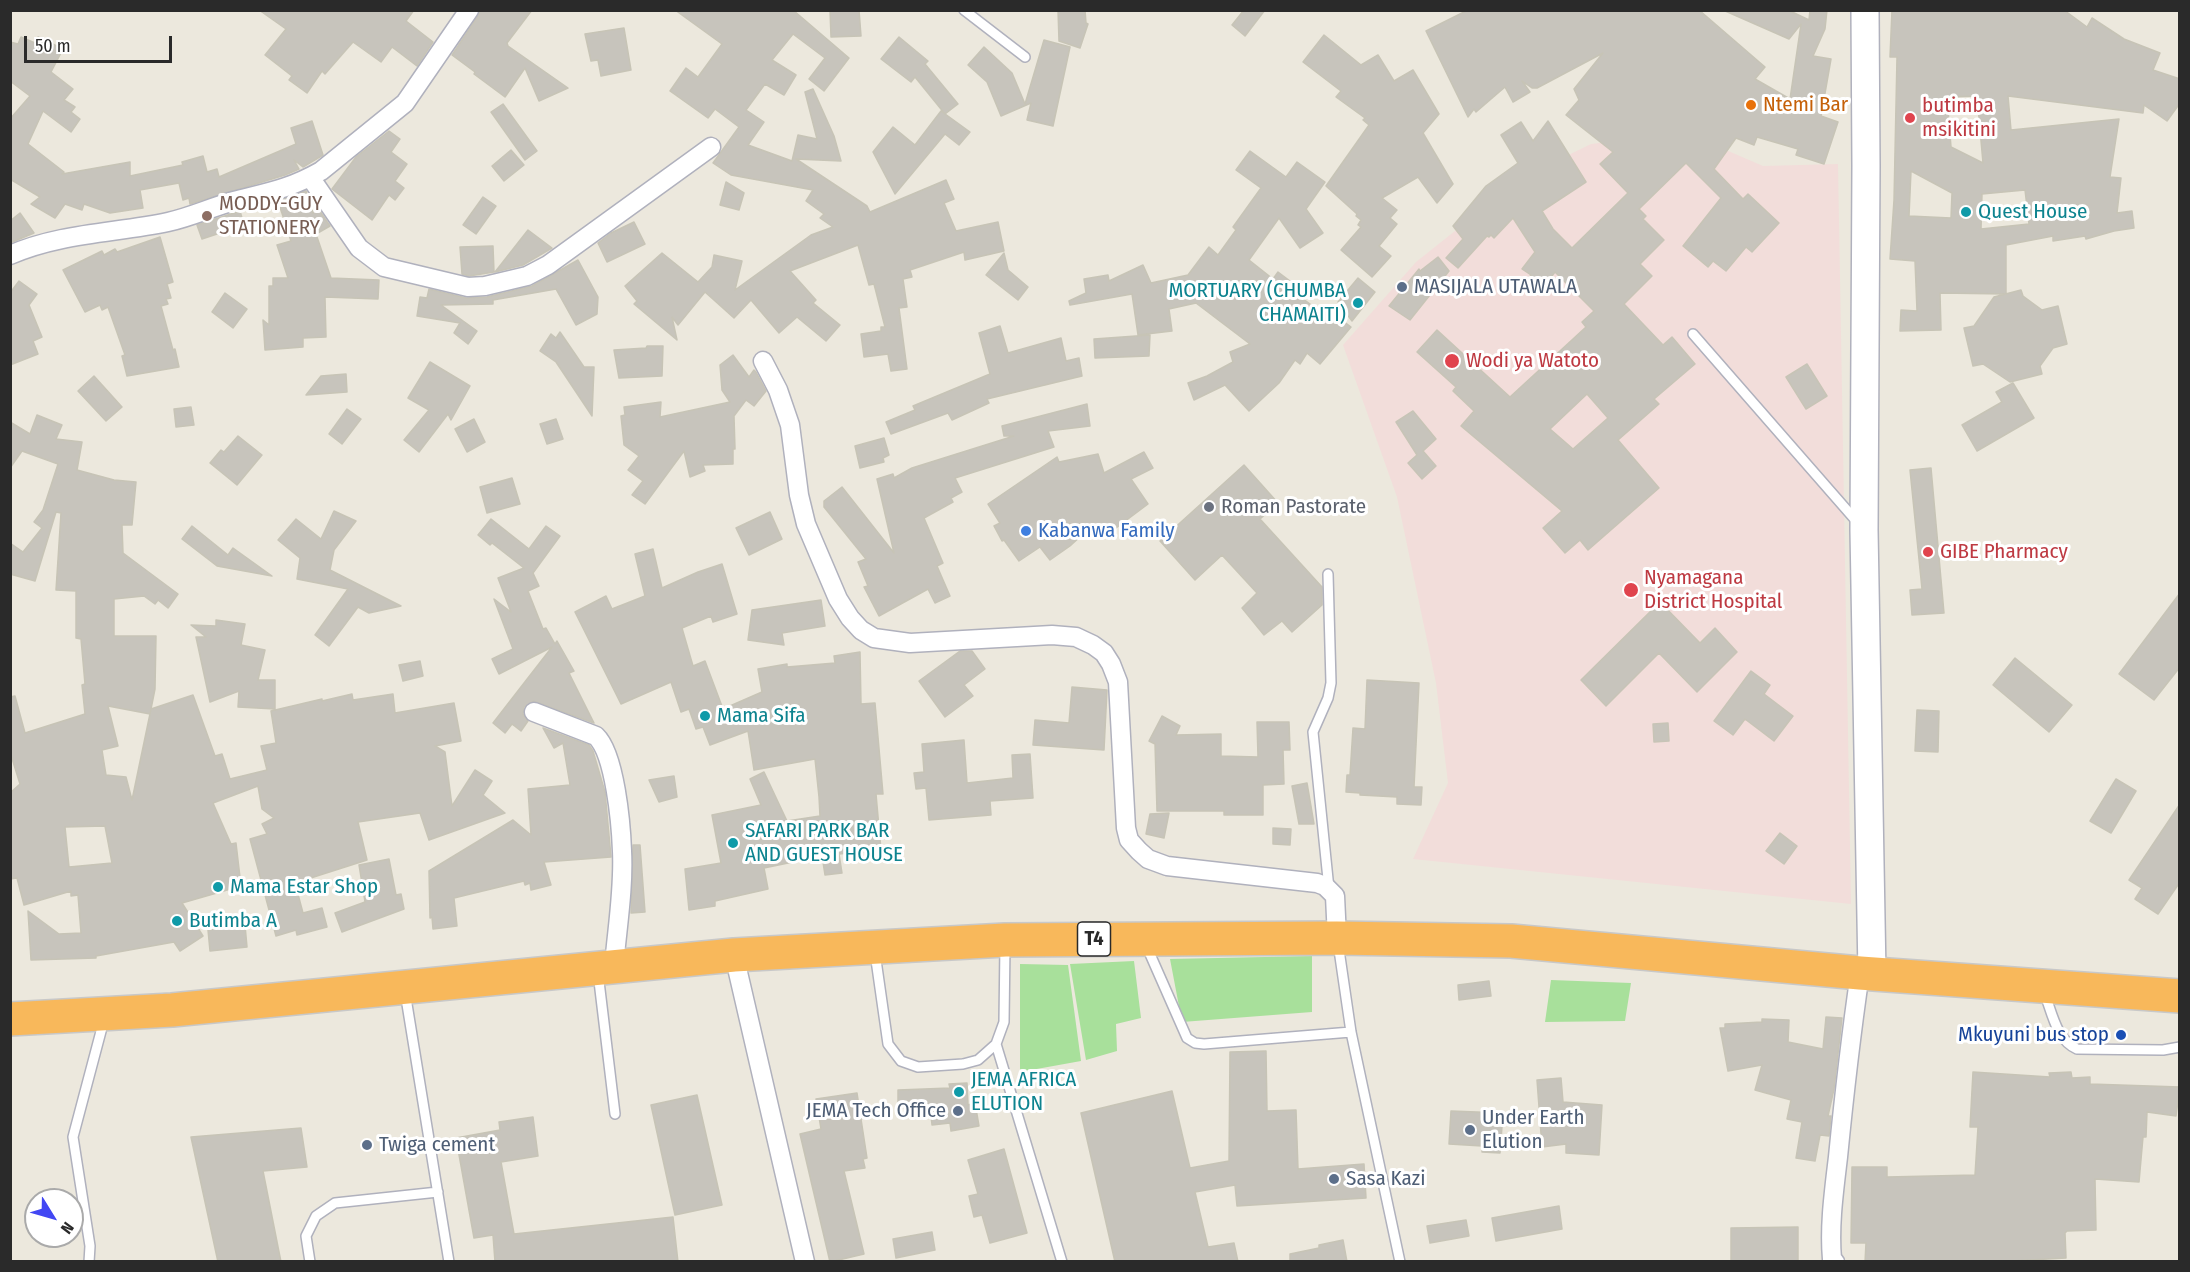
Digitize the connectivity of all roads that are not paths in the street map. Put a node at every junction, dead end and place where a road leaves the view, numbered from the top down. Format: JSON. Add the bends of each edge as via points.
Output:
{"nodes":[{"id":1,"x":469,"y":10,"type":"edge"},
{"id":2,"x":964,"y":10,"type":"edge"},
{"id":3,"x":1864,"y":10,"type":"edge"},
{"id":4,"x":1025,"y":57,"type":"dead end"},
{"id":5,"x":711,"y":147,"type":"dead end"},
{"id":6,"x":310,"y":177,"type":"junction"},
{"id":7,"x":10,"y":255,"type":"edge"},
{"id":8,"x":1694,"y":334,"type":"dead end"},
{"id":9,"x":763,"y":361,"type":"dead end"},
{"id":10,"x":1864,"y":530,"type":"junction"},
{"id":11,"x":1328,"y":574,"type":"dead end"},
{"id":12,"x":534,"y":712,"type":"dead end"},
{"id":13,"x":1329,"y":889,"type":"junction"},
{"id":14,"x":1337,"y":938,"type":"junction"},
{"id":15,"x":1143,"y":939,"type":"junction"},
{"id":16,"x":1005,"y":940,"type":"junction"},
{"id":17,"x":874,"y":947,"type":"junction"},
{"id":18,"x":734,"y":955,"type":"junction"},
{"id":19,"x":605,"y":967,"type":"junction"},
{"id":20,"x":1866,"y":974,"type":"junction"},
{"id":21,"x":2042,"y":986,"type":"junction"},
{"id":22,"x":404,"y":987,"type":"junction"},
{"id":23,"x":2180,"y":996,"type":"edge"},
{"id":24,"x":105,"y":1015,"type":"junction"},
{"id":25,"x":10,"y":1019,"type":"edge"},
{"id":26,"x":1352,"y":1032,"type":"junction"},
{"id":27,"x":996,"y":1044,"type":"junction"},
{"id":28,"x":2180,"y":1047,"type":"edge"},
{"id":29,"x":615,"y":1114,"type":"dead end"},
{"id":30,"x":438,"y":1192,"type":"junction"},
{"id":31,"x":89,"y":1262,"type":"edge"},
{"id":32,"x":310,"y":1262,"type":"edge"},
{"id":33,"x":449,"y":1262,"type":"edge"},
{"id":34,"x":805,"y":1262,"type":"edge"},
{"id":35,"x":1062,"y":1262,"type":"edge"},
{"id":36,"x":1400,"y":1262,"type":"edge"},
{"id":37,"x":1835,"y":1262,"type":"edge"}],
"edges":[{"from":1,"to":6,"type":"street","via":[[405,103]]},
{"from":2,"to":4,"type":"lane"},
{"from":3,"to":10,"type":"street"},
{"from":5,"to":6,"type":"street","via":[[548,265],[527,276],[485,286],[468,287],[397,272],[371,259],[359,249]]},
{"from":6,"to":7,"type":"street","via":[[276,192],[169,221],[33,245]]},
{"from":8,"to":10,"type":"lane"},
{"from":9,"to":13,"type":"street","via":[[790,425],[806,524],[838,599],[861,630],[874,638],[910,644],[1052,635],[1076,637],[1093,645],[1107,658],[1118,682],[1124,812],[1129,840],[1138,851],[1167,866],[1317,883]]},
{"from":10,"to":20,"type":"street"},
{"from":11,"to":13,"type":"lane","via":[[1331,684],[1313,732]]},
{"from":12,"to":19,"type":"street","via":[[596,736],[612,770],[622,852]]},
{"from":13,"to":14,"type":"street","via":[[1335,896]]},
{"from":14,"to":15,"type":"highway","number":"T4"},
{"from":14,"to":20,"type":"highway","number":"T4","via":[[1510,941]]},
{"from":14,"to":26,"type":"lane"},
{"from":15,"to":16,"type":"highway","number":"T4"},
{"from":15,"to":26,"type":"lane","via":[[1187,1038],[1195,1043]]},
{"from":16,"to":17,"type":"highway","number":"T4"},
{"from":16,"to":27,"type":"lane","via":[[1004,1022]]},
{"from":17,"to":18,"type":"highway","number":"T4"},
{"from":17,"to":27,"type":"lane","via":[[888,1044],[901,1061],[918,1067],[963,1064],[978,1060]]},
{"from":18,"to":19,"type":"highway","number":"T4"},
{"from":18,"to":34,"type":"street"},
{"from":19,"to":22,"type":"highway","number":"T4"},
{"from":19,"to":29,"type":"lane"},
{"from":20,"to":21,"type":"highway","number":"T4"},
{"from":20,"to":37,"type":"street","via":[[1845,1078],[1830,1243]]},
{"from":21,"to":23,"type":"highway","number":"T4"},
{"from":21,"to":28,"type":"lane","via":[[2062,1037],[2077,1049]]},
{"from":22,"to":24,"type":"highway","number":"T4"},
{"from":22,"to":30,"type":"lane"},
{"from":24,"to":25,"type":"highway","number":"T4"},
{"from":24,"to":31,"type":"lane","via":[[74,1137]]},
{"from":26,"to":36,"type":"lane"},
{"from":27,"to":35,"type":"lane"},
{"from":30,"to":32,"type":"lane","via":[[335,1203],[316,1216],[306,1236]]},
{"from":30,"to":33,"type":"lane"}]}
